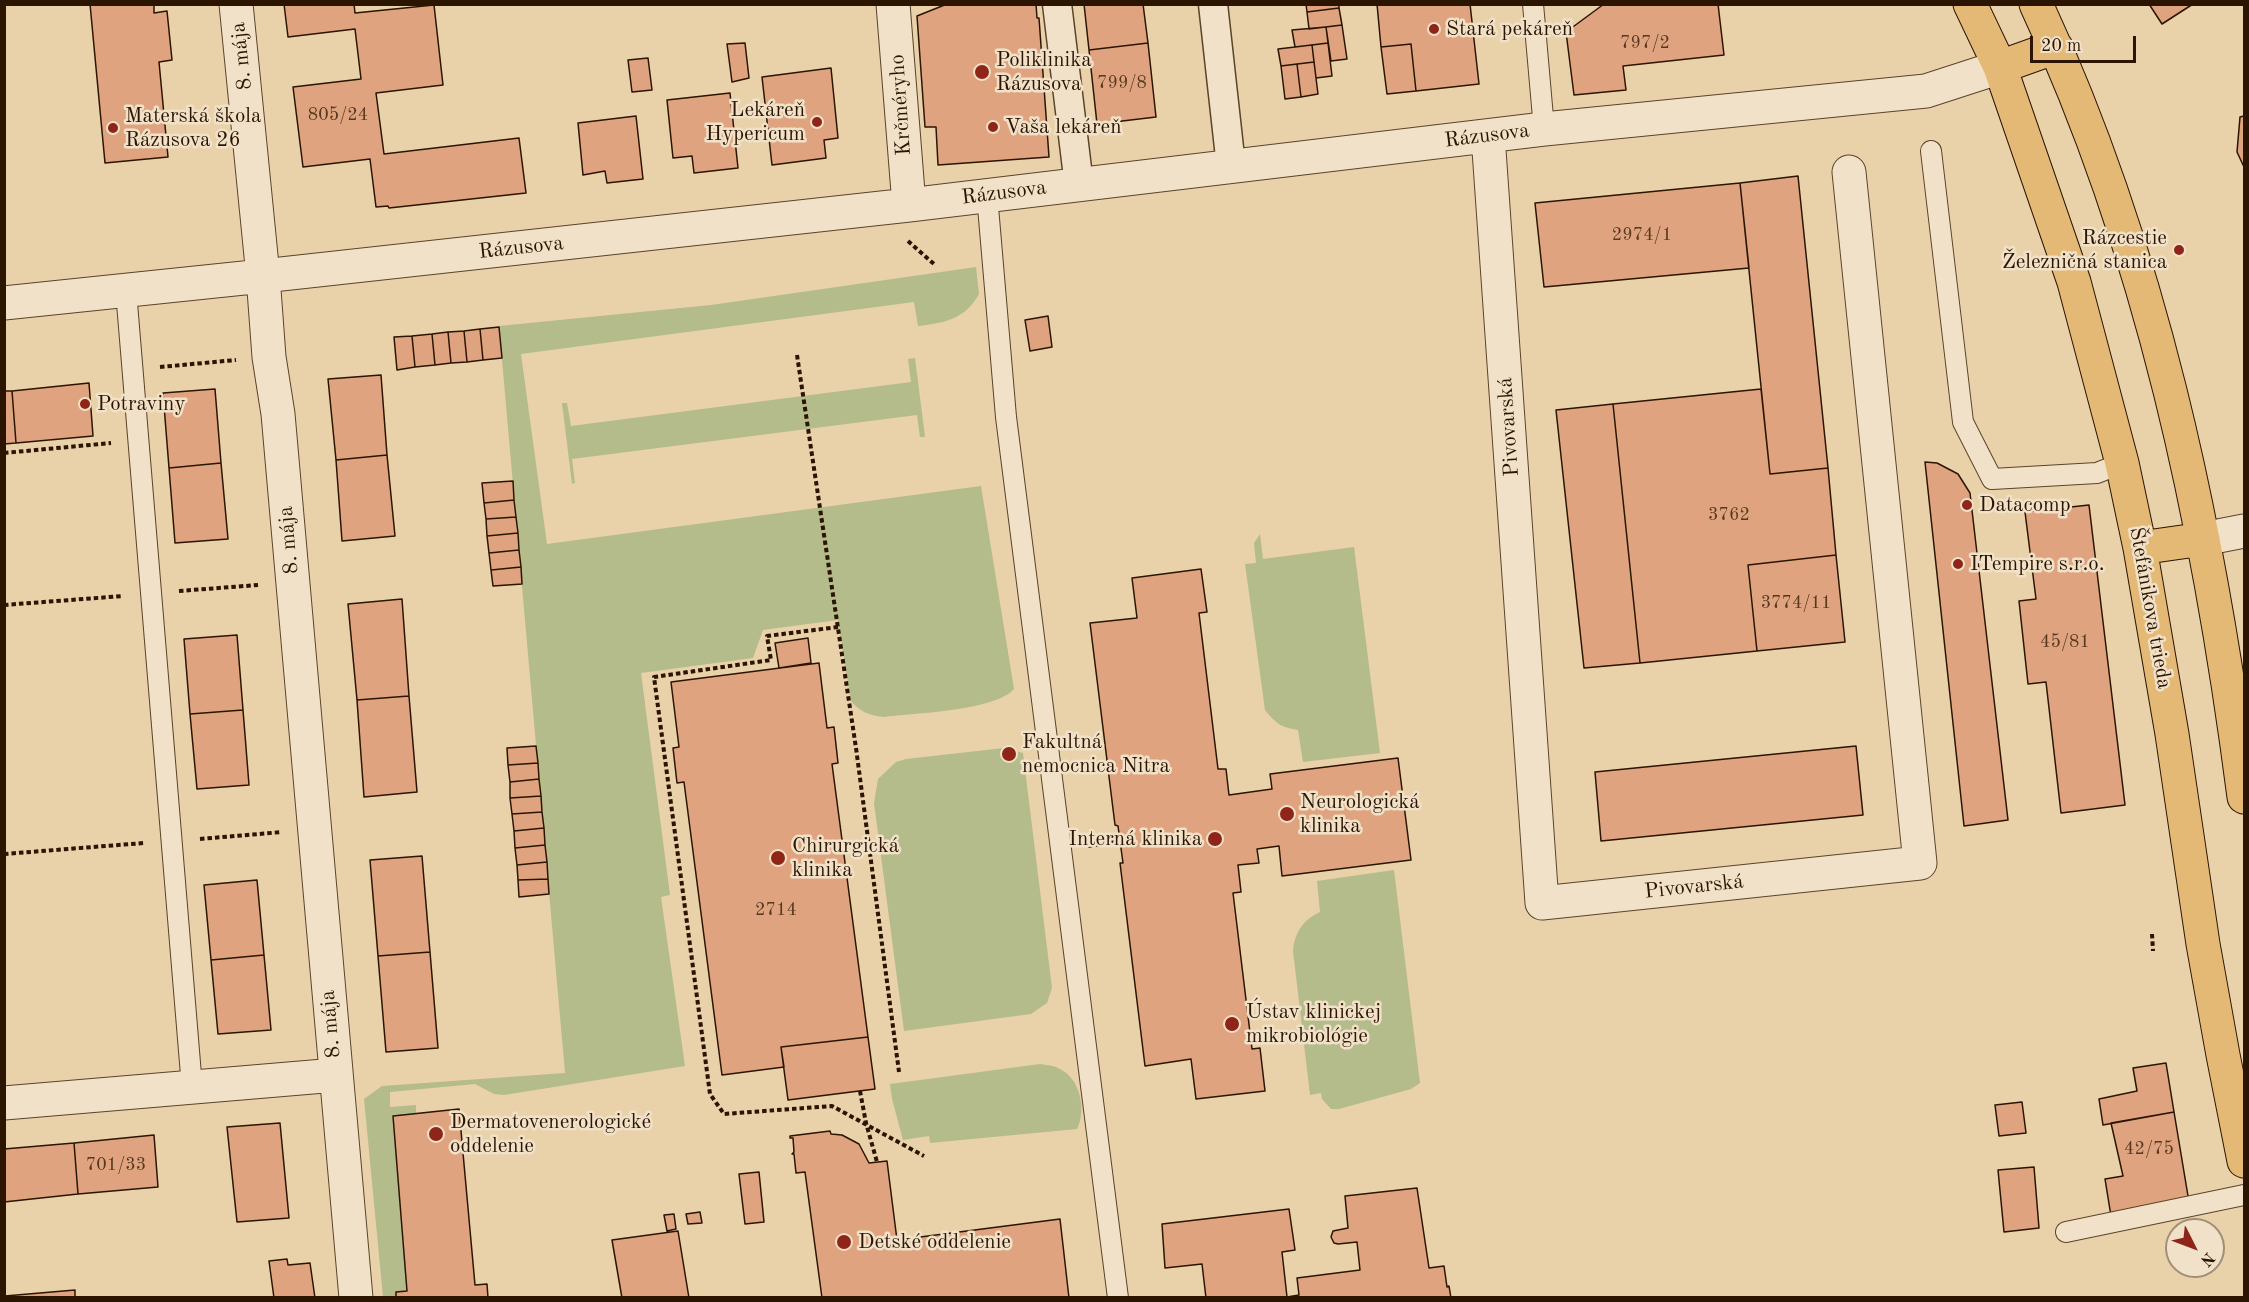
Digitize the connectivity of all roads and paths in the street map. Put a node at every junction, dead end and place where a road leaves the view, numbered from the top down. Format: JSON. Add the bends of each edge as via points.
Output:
{"nodes":[{"id":1,"x":236,"y":4,"type":"edge"},
{"id":2,"x":893,"y":4,"type":"edge"},
{"id":3,"x":1057,"y":4,"type":"edge"},
{"id":4,"x":1213,"y":4,"type":"edge"},
{"id":5,"x":1533,"y":4,"type":"edge"},
{"id":6,"x":1970,"y":4,"type":"edge"},
{"id":7,"x":2036,"y":4,"type":"edge"},
{"id":8,"x":2056,"y":47,"type":"junction"},
{"id":9,"x":2000,"y":67,"type":"junction"},
{"id":10,"x":1544,"y":129,"type":"junction"},
{"id":11,"x":1488,"y":136,"type":"junction"},
{"id":12,"x":1931,"y":151,"type":"dead end"},
{"id":13,"x":1231,"y":166,"type":"junction"},
{"id":14,"x":1849,"y":172,"type":"dead end"},
{"id":15,"x":1078,"y":184,"type":"junction"},
{"id":16,"x":987,"y":195,"type":"junction"},
{"id":17,"x":909,"y":205,"type":"junction"},
{"id":18,"x":908,"y":240,"type":"dead end"},
{"id":19,"x":934,"y":264,"type":"dead end"},
{"id":20,"x":263,"y":276,"type":"junction"},
{"id":21,"x":126,"y":291,"type":"junction"},
{"id":22,"x":4,"y":303,"type":"edge"},
{"id":23,"x":797,"y":355,"type":"dead end"},
{"id":24,"x":269,"y":357,"type":"junction"},
{"id":25,"x":132,"y":369,"type":"junction"},
{"id":26,"x":139,"y":440,"type":"junction"},
{"id":27,"x":4,"y":453,"type":"edge"},
{"id":28,"x":2122,"y":463,"type":"junction"},
{"id":29,"x":2244,"y":531,"type":"edge"},
{"id":30,"x":2203,"y":539,"type":"junction"},
{"id":31,"x":2140,"y":548,"type":"junction"},
{"id":32,"x":837,"y":627,"type":"junction"},
{"id":33,"x":2244,"y":797,"type":"edge"},
{"id":34,"x":2152,"y":934,"type":"dead end"},
{"id":35,"x":2153,"y":951,"type":"dead end"},
{"id":36,"x":899,"y":1072,"type":"dead end"},
{"id":37,"x":336,"y":1075,"type":"junction"},
{"id":38,"x":192,"y":1088,"type":"junction"},
{"id":39,"x":860,"y":1090,"type":"dead end"},
{"id":40,"x":4,"y":1103,"type":"edge"},
{"id":41,"x":866,"y":1123,"type":"junction"},
{"id":42,"x":924,"y":1156,"type":"dead end"},
{"id":43,"x":2244,"y":1161,"type":"edge"},
{"id":44,"x":877,"y":1162,"type":"dead end"},
{"id":45,"x":2244,"y":1195,"type":"edge"},
{"id":46,"x":2066,"y":1232,"type":"dead end"},
{"id":47,"x":356,"y":1298,"type":"edge"},
{"id":48,"x":1118,"y":1298,"type":"edge"}],
"edges":[{"from":1,"to":20,"type":"street","name":"8. mája"},
{"from":2,"to":17,"type":"street","name":"Krčméryho"},
{"from":3,"to":15,"type":"street"},
{"from":4,"to":13,"type":"street"},
{"from":5,"to":10,"type":"lane"},
{"from":6,"to":9,"type":"main road","name":"Štefánikova trieda"},
{"from":7,"to":8,"type":"main road"},
{"from":8,"to":9,"type":"main road"},
{"from":8,"to":30,"type":"main road","via":[[2131,248]]},
{"from":9,"to":10,"type":"street","name":"Rázusova","via":[[1934,90]]},
{"from":9,"to":28,"type":"main road","name":"Štefánikova trieda","via":[[2074,282]]},
{"from":10,"to":11,"type":"street","name":"Rázusova"},
{"from":11,"to":13,"type":"street","name":"Rázusova"},
{"from":11,"to":14,"type":"street","name":"Pivovarská","via":[[1542,903],[1920,863]]},
{"from":12,"to":28,"type":"lane","via":[[1963,422],[1992,479],[2097,473]]},
{"from":13,"to":15,"type":"street","name":"Rázusova"},
{"from":15,"to":16,"type":"street","name":"Rázusova"},
{"from":16,"to":17,"type":"street","name":"Rázusova"},
{"from":16,"to":48,"type":"lane","via":[[1006,417]]},
{"from":17,"to":20,"type":"street","name":"Rázusova"},
{"from":18,"to":19,"type":"path"},
{"from":20,"to":21,"type":"street","name":"Rázusova"},
{"from":20,"to":24,"type":"street","name":"8. mája"},
{"from":21,"to":22,"type":"street","name":"Rázusova"},
{"from":21,"to":25,"type":"lane"},
{"from":23,"to":32,"type":"path"},
{"from":24,"to":25,"type":"path"},
{"from":24,"to":37,"type":"street","name":"8. mája","via":[[278,414]]},
{"from":25,"to":26,"type":"lane"},
{"from":26,"to":27,"type":"path"},
{"from":26,"to":38,"type":"lane"},
{"from":28,"to":31,"type":"main road","name":"Štefánikova trieda"},
{"from":29,"to":30,"type":"street"},
{"from":30,"to":31,"type":"main road"},
{"from":30,"to":33,"type":"main road","via":[[2232,698]]},
{"from":31,"to":43,"type":"main road","name":"Štefánikova trieda","via":[[2203,944]]},
{"from":32,"to":36,"type":"path"},
{"from":32,"to":41,"type":"path","via":[[767,636],[771,660],[654,677],[710,1094],[724,1114],[832,1106]]},
{"from":34,"to":35,"type":"path"},
{"from":37,"to":38,"type":"street","name":"8. mája"},
{"from":37,"to":47,"type":"street","name":"8. mája"},
{"from":38,"to":40,"type":"street","name":"8. mája"},
{"from":39,"to":41,"type":"path"},
{"from":41,"to":42,"type":"path"},
{"from":41,"to":44,"type":"path"},
{"from":45,"to":46,"type":"lane"}]}
